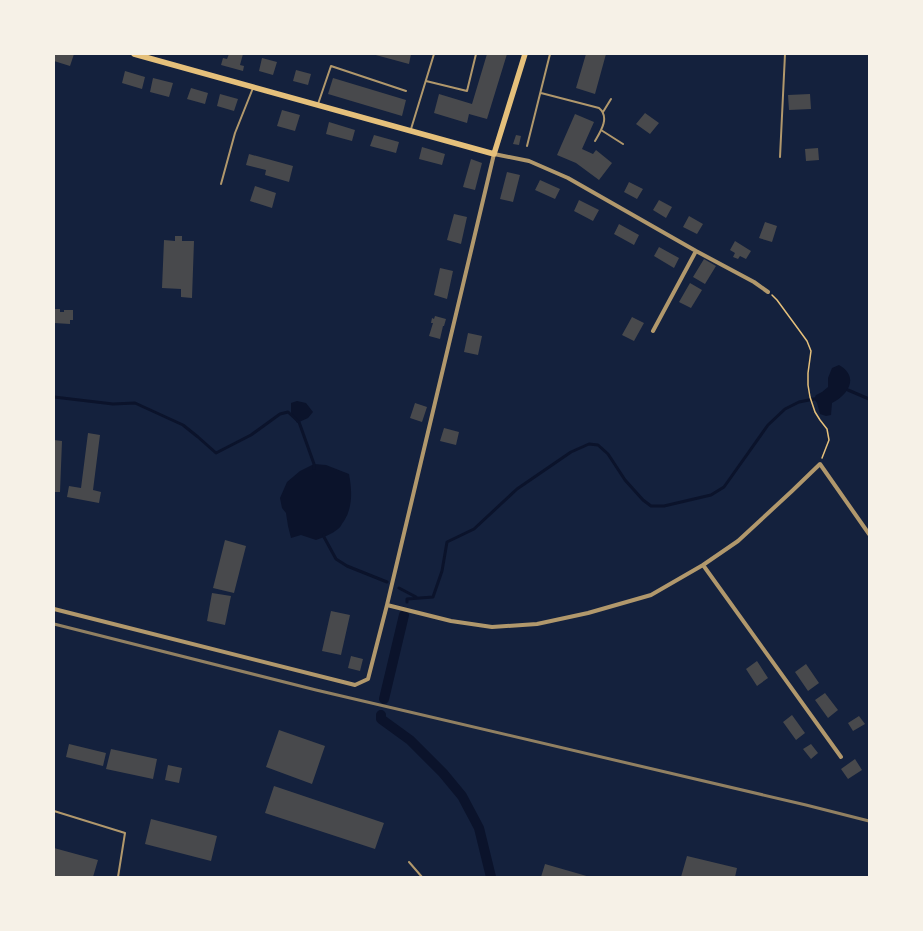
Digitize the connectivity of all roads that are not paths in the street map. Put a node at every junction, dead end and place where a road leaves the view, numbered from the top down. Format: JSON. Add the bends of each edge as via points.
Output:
{"nodes":[{"id":1,"x":134,"y":54,"type":"edge"},
{"id":2,"x":434,"y":54,"type":"edge"},
{"id":3,"x":476,"y":54,"type":"edge"},
{"id":4,"x":525,"y":54,"type":"edge"},
{"id":5,"x":550,"y":54,"type":"edge"},
{"id":6,"x":785,"y":54,"type":"edge"},
{"id":7,"x":426,"y":81,"type":"junction"},
{"id":8,"x":253,"y":87,"type":"junction"},
{"id":9,"x":406,"y":91,"type":"dead end"},
{"id":10,"x":541,"y":93,"type":"junction"},
{"id":11,"x":611,"y":99,"type":"dead end"},
{"id":12,"x":318,"y":105,"type":"junction"},
{"id":13,"x":603,"y":112,"type":"junction"},
{"id":14,"x":601,"y":130,"type":"junction"},
{"id":15,"x":411,"y":131,"type":"junction"},
{"id":16,"x":595,"y":141,"type":"dead end"},
{"id":17,"x":623,"y":144,"type":"dead end"},
{"id":18,"x":527,"y":146,"type":"dead end"},
{"id":19,"x":494,"y":154,"type":"junction"},
{"id":20,"x":780,"y":157,"type":"dead end"},
{"id":21,"x":221,"y":184,"type":"dead end"},
{"id":22,"x":696,"y":251,"type":"junction"},
{"id":23,"x":768,"y":292,"type":"road end"},
{"id":24,"x":653,"y":331,"type":"dead end"},
{"id":25,"x":869,"y":534,"type":"edge"},
{"id":26,"x":703,"y":565,"type":"junction"},
{"id":27,"x":387,"y":605,"type":"junction"},
{"id":28,"x":54,"y":609,"type":"edge"},
{"id":29,"x":841,"y":758,"type":"dead end"},
{"id":30,"x":54,"y":811,"type":"edge"},
{"id":31,"x":409,"y":862,"type":"dead end"},
{"id":32,"x":118,"y":877,"type":"edge"},
{"id":33,"x":422,"y":877,"type":"edge"}],
"edges":[{"from":1,"to":8,"type":"main road"},
{"from":2,"to":7,"type":"lane"},
{"from":3,"to":7,"type":"lane","via":[[467,91]]},
{"from":4,"to":19,"type":"main road"},
{"from":5,"to":10,"type":"lane"},
{"from":6,"to":20,"type":"lane"},
{"from":7,"to":15,"type":"lane"},
{"from":8,"to":12,"type":"main road"},
{"from":8,"to":21,"type":"lane","via":[[235,133]]},
{"from":9,"to":12,"type":"lane","via":[[330,66]]},
{"from":10,"to":13,"type":"lane","via":[[599,108]]},
{"from":10,"to":18,"type":"lane"},
{"from":11,"to":13,"type":"lane"},
{"from":12,"to":15,"type":"main road"},
{"from":13,"to":14,"type":"lane","via":[[605,118]]},
{"from":14,"to":16,"type":"lane"},
{"from":14,"to":17,"type":"lane"},
{"from":15,"to":19,"type":"main road"},
{"from":19,"to":22,"type":"street","via":[[529,161],[568,178]]},
{"from":19,"to":27,"type":"street"},
{"from":22,"to":23,"type":"street"},
{"from":22,"to":24,"type":"street"},
{"from":25,"to":26,"type":"street","via":[[820,464],[738,541]]},
{"from":26,"to":27,"type":"street","via":[[651,595],[537,624],[492,627],[451,621]]},
{"from":26,"to":29,"type":"street"},
{"from":27,"to":28,"type":"street","via":[[368,679],[355,684]]},
{"from":30,"to":32,"type":"lane","via":[[125,833]]},
{"from":31,"to":33,"type":"lane"}]}
